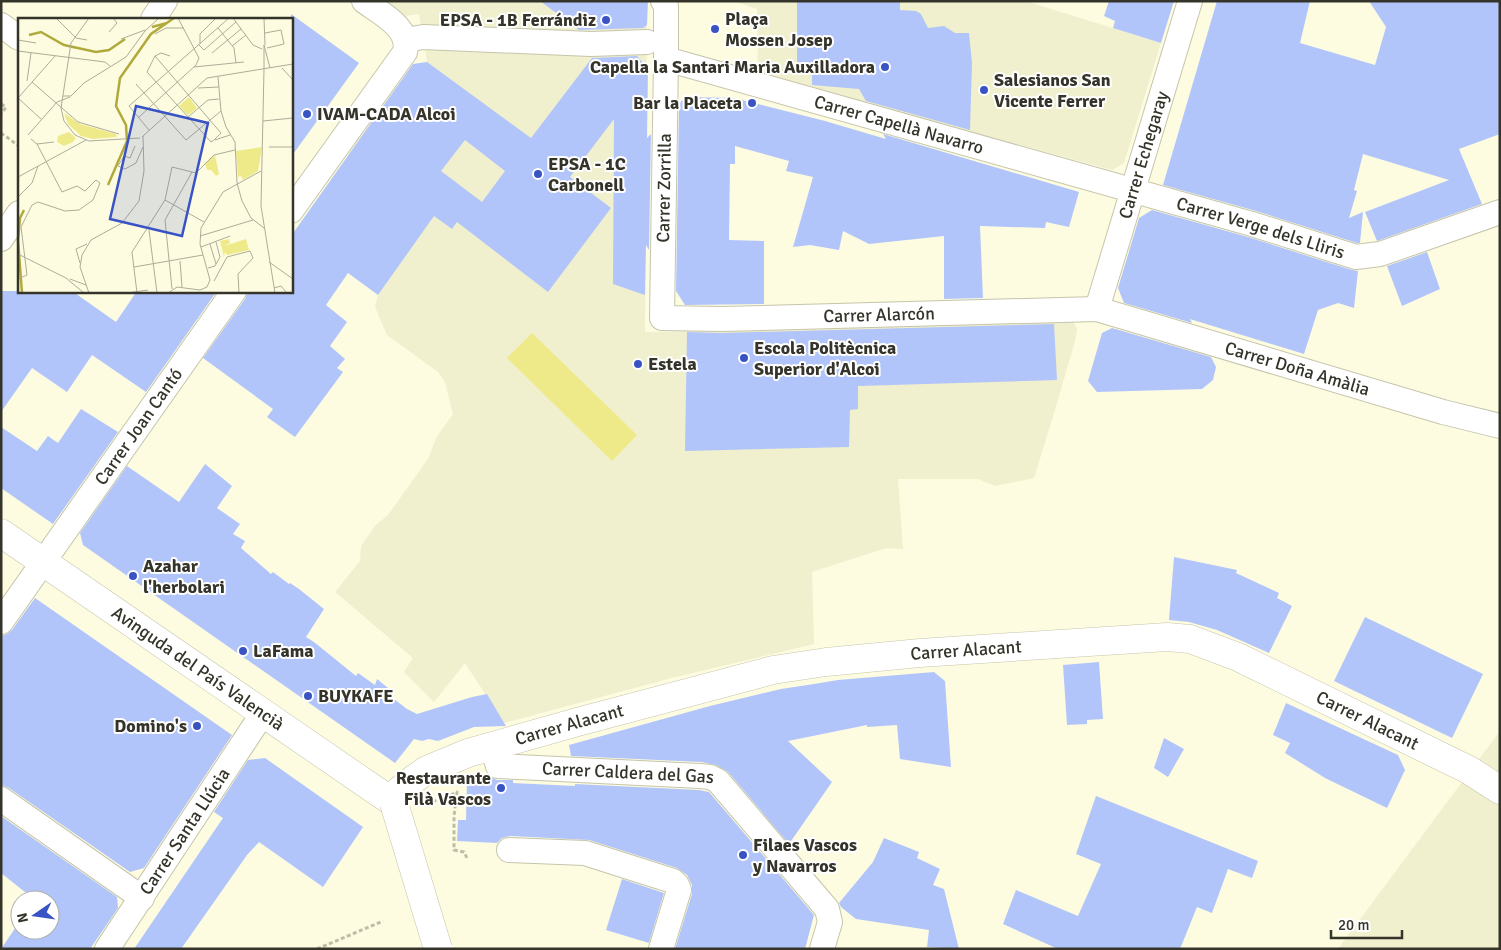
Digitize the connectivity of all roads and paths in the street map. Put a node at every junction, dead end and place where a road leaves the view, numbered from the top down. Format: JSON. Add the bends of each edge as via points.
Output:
{"nodes":[{"id":1,"x":165,"y":1,"type":"edge"},
{"id":2,"x":364,"y":1,"type":"edge"},
{"id":3,"x":663,"y":1,"type":"edge"},
{"id":4,"x":1190,"y":1,"type":"edge"},
{"id":5,"x":154,"y":18,"type":"edge"},
{"id":6,"x":1,"y":25,"type":"edge"},
{"id":7,"x":18,"y":37,"type":"edge"},
{"id":8,"x":647,"y":42,"type":"dead end"},
{"id":9,"x":403,"y":50,"type":"junction"},
{"id":10,"x":666,"y":59,"type":"junction"},
{"id":11,"x":1,"y":104,"type":"edge"},
{"id":12,"x":1,"y":114,"type":"edge"},
{"id":13,"x":1,"y":133,"type":"edge"},
{"id":14,"x":18,"y":145,"type":"edge"},
{"id":15,"x":1132,"y":191,"type":"junction"},
{"id":16,"x":292,"y":210,"type":"edge"},
{"id":17,"x":1500,"y":212,"type":"edge"},
{"id":18,"x":18,"y":218,"type":"edge"},
{"id":19,"x":1,"y":239,"type":"edge"},
{"id":20,"x":233,"y":292,"type":"edge"},
{"id":21,"x":1097,"y":309,"type":"junction"},
{"id":22,"x":662,"y":318,"type":"joint"},
{"id":23,"x":1500,"y":426,"type":"edge"},
{"id":24,"x":1,"y":533,"type":"edge"},
{"id":25,"x":44,"y":562,"type":"junction"},
{"id":26,"x":1,"y":622,"type":"edge"},
{"id":27,"x":264,"y":713,"type":"junction"},
{"id":28,"x":492,"y":746,"type":"junction"},
{"id":29,"x":357,"y":777,"type":"junction"},
{"id":30,"x":1500,"y":790,"type":"edge"},
{"id":31,"x":419,"y":791,"type":"junction"},
{"id":32,"x":1,"y":799,"type":"edge"},
{"id":33,"x":394,"y":804,"type":"junction"},
{"id":34,"x":509,"y":850,"type":"dead end"},
{"id":35,"x":468,"y":860,"type":"dead end"},
{"id":36,"x":142,"y":898,"type":"junction"},
{"id":37,"x":383,"y":922,"type":"dead end"},
{"id":38,"x":107,"y":949,"type":"edge"},
{"id":39,"x":317,"y":949,"type":"edge"},
{"id":40,"x":438,"y":949,"type":"edge"},
{"id":41,"x":661,"y":949,"type":"edge"},
{"id":42,"x":822,"y":949,"type":"edge"}],
"edges":[{"from":1,"to":5,"type":"street"},
{"from":2,"to":9,"type":"street","via":[[400,30]]},
{"from":3,"to":10,"type":"street","name":"Carrer Zorrilla","via":[[666,6]]},
{"from":4,"to":15,"type":"street","name":"Carrer Echegaray"},
{"from":6,"to":7,"type":"street"},
{"from":8,"to":9,"type":"street","via":[[591,44],[423,37]]},
{"from":9,"to":16,"type":"street"},
{"from":10,"to":15,"type":"street","name":"Carrer Capellà Navarro"},
{"from":10,"to":22,"type":"street","name":"Carrer Zorrilla"},
{"from":11,"to":12,"type":"path","via":[[6,107]]},
{"from":13,"to":14,"type":"path"},
{"from":15,"to":17,"type":"street","name":"Carrer Verge dels Lliris","via":[[1252,224],[1356,258],[1380,254]]},
{"from":15,"to":21,"type":"street","name":"Carrer Echegaray"},
{"from":18,"to":19,"type":"street"},
{"from":20,"to":25,"type":"street","name":"Carrer Joan Cantó"},
{"from":21,"to":22,"type":"street","name":"Carrer Alarcón"},
{"from":21,"to":23,"type":"street","name":"Carrer Doña Amàlia"},
{"from":24,"to":25,"type":"main road","name":"Avinguda del País Valencià"},
{"from":25,"to":26,"type":"street","name":"Carrer Joan Cantó"},
{"from":25,"to":27,"type":"main road","name":"Avinguda del País Valencià"},
{"from":27,"to":29,"type":"main road","name":"Avinguda del País Valencià"},
{"from":27,"to":36,"type":"street","name":"Carrer Santa Llúcia"},
{"from":28,"to":30,"type":"main road","name":"Carrer Alacant","via":[[754,675],[826,662],[1167,637],[1190,639],[1238,657],[1469,770]]},
{"from":28,"to":31,"type":"main road","name":"Carrer Alacant","via":[[427,770]]},
{"from":28,"to":42,"type":"street","name":"Carrer Caldera del Gas","via":[[498,766],[700,776],[718,781],[827,909],[830,922]]},
{"from":29,"to":31,"type":"main road","name":"Carrer Alacant"},
{"from":29,"to":33,"type":"main road","name":"Avinguda del País Valencià"},
{"from":31,"to":33,"type":"main road","name":"Carrer Alacant","via":[[400,790]]},
{"from":31,"to":35,"type":"path","via":[[441,800],[457,792],[454,850],[464,852]]},
{"from":32,"to":36,"type":"street"},
{"from":33,"to":40,"type":"main road","bridge":true},
{"from":34,"to":41,"type":"street","via":[[585,853],[673,881],[679,890]]},
{"from":36,"to":38,"type":"street","name":"Carrer Santa Llúcia"},
{"from":37,"to":39,"type":"path"}]}
